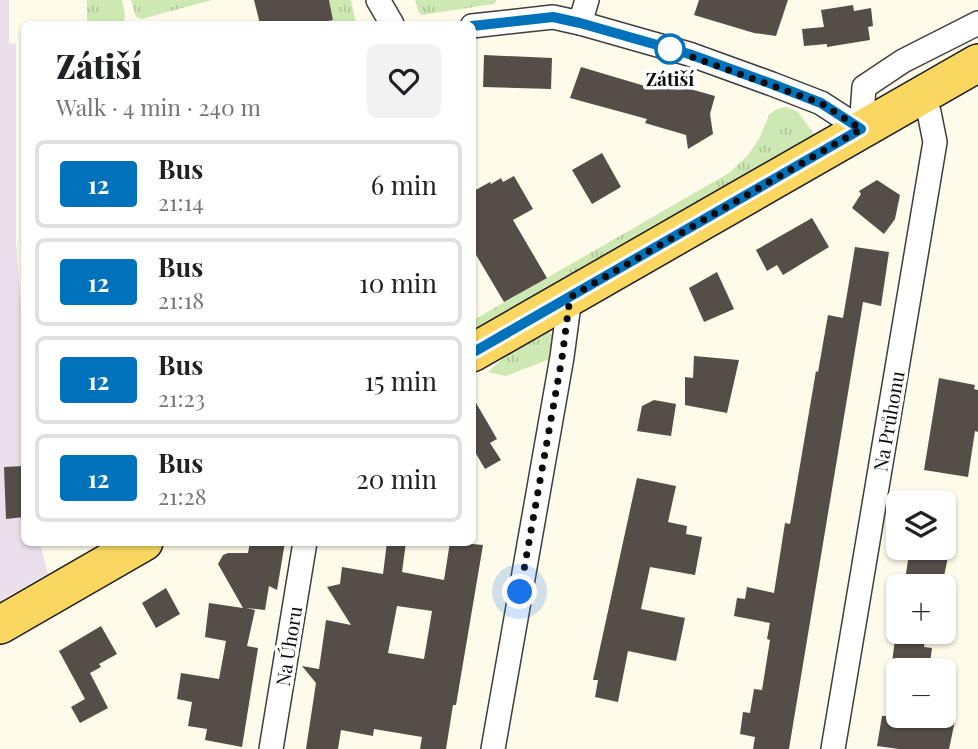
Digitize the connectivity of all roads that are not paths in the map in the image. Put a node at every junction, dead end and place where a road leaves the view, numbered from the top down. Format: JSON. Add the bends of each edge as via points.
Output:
{"nodes":[{"id":1,"x":378,"y":0,"type":"edge"},
{"id":2,"x":587,"y":0,"type":"edge"},
{"id":3,"x":390,"y":21,"type":"edge"},
{"id":4,"x":580,"y":23,"type":"junction"},
{"id":5,"x":978,"y":23,"type":"edge"},
{"id":6,"x":476,"y":26,"type":"edge"},
{"id":7,"x":978,"y":63,"type":"edge"},
{"id":8,"x":920,"y":96,"type":"junction"},
{"id":9,"x":861,"y":129,"type":"junction"},
{"id":10,"x":570,"y":297,"type":"junction"},
{"id":11,"x":476,"y":351,"type":"edge"},
{"id":12,"x":137,"y":546,"type":"edge"},
{"id":13,"x":304,"y":546,"type":"edge"},
{"id":14,"x":0,"y":625,"type":"edge"},
{"id":15,"x":271,"y":749,"type":"edge"},
{"id":16,"x":493,"y":749,"type":"edge"},
{"id":17,"x":833,"y":749,"type":"edge"}],
"edges":[{"from":1,"to":3,"type":"street"},
{"from":2,"to":4,"type":"street"},
{"from":4,"to":6,"type":"street","via":[[553,17]]},
{"from":4,"to":9,"type":"street","via":[[772,84],[821,103]]},
{"from":5,"to":9,"type":"street","via":[[902,61],[864,87]]},
{"from":7,"to":8,"type":"main road"},
{"from":8,"to":9,"type":"main road"},
{"from":8,"to":17,"type":"street","name":"Na Průhonu","via":[[929,112],[935,142]]},
{"from":9,"to":10,"type":"main road"},
{"from":10,"to":11,"type":"main road"},
{"from":10,"to":16,"type":"street"},
{"from":12,"to":14,"type":"main road"},
{"from":13,"to":15,"type":"street","name":"Na Úhoru"}]}
